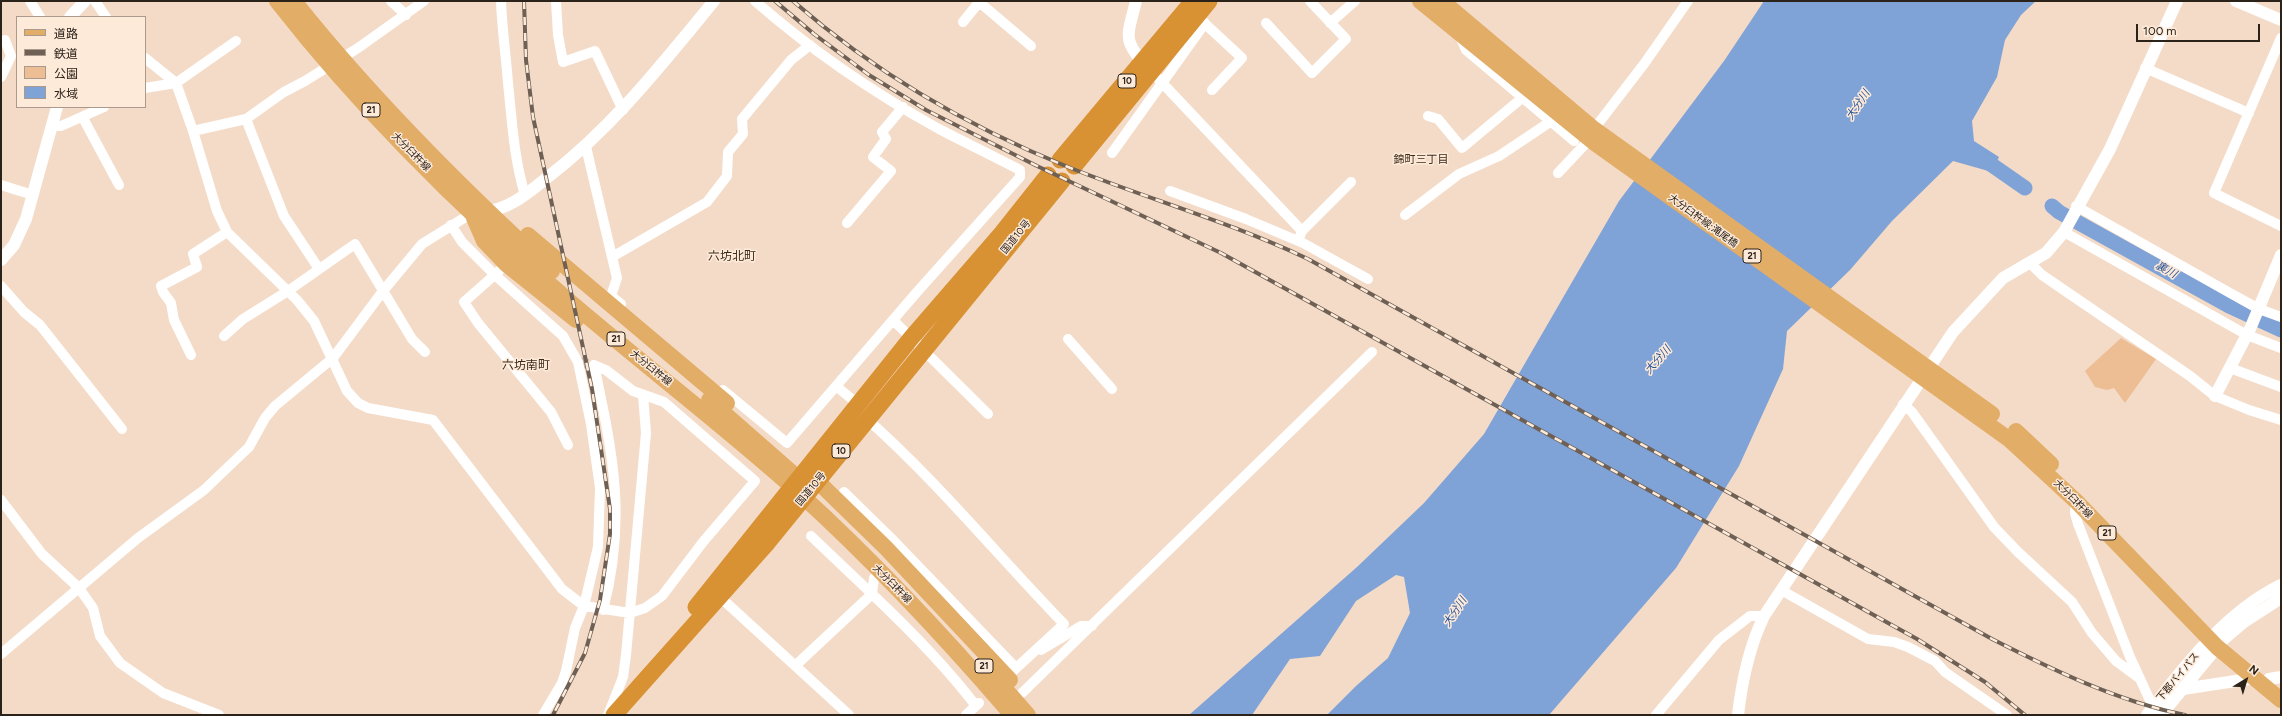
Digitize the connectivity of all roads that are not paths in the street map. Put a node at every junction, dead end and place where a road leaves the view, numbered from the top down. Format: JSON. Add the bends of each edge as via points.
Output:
{"nodes":[{"id":1,"x":30,"y":1,"type":"edge"},
{"id":2,"x":85,"y":1,"type":"edge"},
{"id":3,"x":95,"y":1,"type":"edge"},
{"id":4,"x":277,"y":1,"type":"edge"},
{"id":5,"x":294,"y":1,"type":"edge"},
{"id":6,"x":391,"y":1,"type":"edge"},
{"id":7,"x":424,"y":1,"type":"edge"},
{"id":8,"x":501,"y":1,"type":"edge"},
{"id":9,"x":556,"y":1,"type":"edge"},
{"id":10,"x":755,"y":1,"type":"edge"},
{"id":11,"x":980,"y":1,"type":"edge"},
{"id":12,"x":1136,"y":1,"type":"edge"},
{"id":13,"x":1209,"y":1,"type":"edge"},
{"id":14,"x":1310,"y":1,"type":"edge"},
{"id":15,"x":1356,"y":1,"type":"edge"},
{"id":16,"x":1420,"y":1,"type":"edge"},
{"id":17,"x":1688,"y":1,"type":"edge"},
{"id":18,"x":2177,"y":1,"type":"edge"},
{"id":19,"x":2236,"y":1,"type":"edge"},
{"id":20,"x":711,"y":2,"type":"edge"},
{"id":21,"x":1445,"y":2,"type":"edge"},
{"id":22,"x":1198,"y":13,"type":"edge"},
{"id":23,"x":406,"y":14,"type":"junction"},
{"id":24,"x":39,"y":16,"type":"edge"},
{"id":25,"x":71,"y":16,"type":"edge"},
{"id":26,"x":105,"y":16,"type":"edge"},
{"id":27,"x":2281,"y":20,"type":"edge"},
{"id":28,"x":963,"y":22,"type":"dead end"},
{"id":29,"x":1266,"y":23,"type":"dead end"},
{"id":30,"x":1330,"y":23,"type":"junction"},
{"id":31,"x":1459,"y":33,"type":"junction"},
{"id":32,"x":2281,"y":38,"type":"edge"},
{"id":33,"x":5,"y":40,"type":"dead end"},
{"id":34,"x":236,"y":41,"type":"dead end"},
{"id":35,"x":810,"y":45,"type":"junction"},
{"id":36,"x":1032,"y":46,"type":"dead end"},
{"id":37,"x":146,"y":59,"type":"edge"},
{"id":38,"x":336,"y":62,"type":"junction"},
{"id":39,"x":2145,"y":68,"type":"junction"},
{"id":40,"x":1152,"y":73,"type":"junction"},
{"id":41,"x":1,"y":77,"type":"edge"},
{"id":42,"x":176,"y":83,"type":"junction"},
{"id":43,"x":146,"y":88,"type":"edge"},
{"id":44,"x":1212,"y":90,"type":"dead end"},
{"id":45,"x":1522,"y":98,"type":"junction"},
{"id":46,"x":57,"y":108,"type":"edge"},
{"id":47,"x":102,"y":108,"type":"edge"},
{"id":48,"x":903,"y":108,"type":"junction"},
{"id":49,"x":623,"y":110,"type":"junction"},
{"id":50,"x":2249,"y":113,"type":"junction"},
{"id":51,"x":1428,"y":116,"type":"dead end"},
{"id":52,"x":83,"y":118,"type":"junction"},
{"id":53,"x":246,"y":119,"type":"junction"},
{"id":54,"x":1550,"y":122,"type":"junction"},
{"id":55,"x":52,"y":126,"type":"junction"},
{"id":56,"x":193,"y":131,"type":"junction"},
{"id":57,"x":1596,"y":137,"type":"junction"},
{"id":58,"x":1574,"y":141,"type":"dead end"},
{"id":59,"x":586,"y":147,"type":"junction"},
{"id":60,"x":1112,"y":153,"type":"dead end"},
{"id":61,"x":1067,"y":163,"type":"dead end"},
{"id":62,"x":1558,"y":173,"type":"dead end"},
{"id":63,"x":1351,"y":182,"type":"dead end"},
{"id":64,"x":1,"y":185,"type":"edge"},
{"id":65,"x":119,"y":185,"type":"dead end"},
{"id":66,"x":1170,"y":190,"type":"dead end"},
{"id":67,"x":33,"y":195,"type":"junction"},
{"id":68,"x":525,"y":196,"type":"junction"},
{"id":69,"x":2075,"y":208,"type":"junction"},
{"id":70,"x":479,"y":212,"type":"junction"},
{"id":71,"x":1405,"y":215,"type":"dead end"},
{"id":72,"x":847,"y":223,"type":"dead end"},
{"id":73,"x":450,"y":224,"type":"junction"},
{"id":74,"x":2281,"y":226,"type":"edge"},
{"id":75,"x":2066,"y":227,"type":"junction"},
{"id":76,"x":1302,"y":231,"type":"junction"},
{"id":77,"x":227,"y":232,"type":"junction"},
{"id":78,"x":1297,"y":241,"type":"junction"},
{"id":79,"x":2281,"y":255,"type":"edge"},
{"id":80,"x":612,"y":257,"type":"junction"},
{"id":81,"x":1,"y":260,"type":"edge"},
{"id":82,"x":2031,"y":264,"type":"junction"},
{"id":83,"x":319,"y":269,"type":"junction"},
{"id":84,"x":501,"y":269,"type":"junction"},
{"id":85,"x":1368,"y":279,"type":"dead end"},
{"id":86,"x":1,"y":286,"type":"edge"},
{"id":87,"x":288,"y":291,"type":"junction"},
{"id":88,"x":383,"y":291,"type":"junction"},
{"id":89,"x":2258,"y":311,"type":"junction"},
{"id":90,"x":2281,"y":317,"type":"edge"},
{"id":91,"x":893,"y":320,"type":"junction"},
{"id":92,"x":646,"y":330,"type":"junction"},
{"id":93,"x":2248,"y":332,"type":"junction"},
{"id":94,"x":224,"y":336,"type":"dead end"},
{"id":95,"x":912,"y":338,"type":"junction"},
{"id":96,"x":1068,"y":339,"type":"dead end"},
{"id":97,"x":2281,"y":348,"type":"edge"},
{"id":98,"x":924,"y":350,"type":"junction"},
{"id":99,"x":425,"y":352,"type":"dead end"},
{"id":100,"x":1372,"y":352,"type":"dead end"},
{"id":101,"x":192,"y":355,"type":"dead end"},
{"id":102,"x":333,"y":358,"type":"junction"},
{"id":103,"x":2230,"y":368,"type":"junction"},
{"id":104,"x":1926,"y":373,"type":"junction"},
{"id":105,"x":836,"y":386,"type":"junction"},
{"id":106,"x":2281,"y":387,"type":"edge"},
{"id":107,"x":1112,"y":389,"type":"dead end"},
{"id":108,"x":643,"y":395,"type":"junction"},
{"id":109,"x":2215,"y":396,"type":"junction"},
{"id":110,"x":1903,"y":404,"type":"junction"},
{"id":111,"x":863,"y":412,"type":"junction"},
{"id":112,"x":988,"y":414,"type":"dead end"},
{"id":113,"x":2281,"y":420,"type":"edge"},
{"id":114,"x":122,"y":429,"type":"dead end"},
{"id":115,"x":568,"y":445,"type":"dead end"},
{"id":116,"x":812,"y":476,"type":"junction"},
{"id":117,"x":844,"y":492,"type":"dead end"},
{"id":118,"x":791,"y":501,"type":"junction"},
{"id":119,"x":2076,"y":501,"type":"junction"},
{"id":120,"x":3,"y":504,"type":"edge"},
{"id":121,"x":811,"y":536,"type":"dead end"},
{"id":122,"x":891,"y":545,"type":"junction"},
{"id":123,"x":874,"y":578,"type":"junction"},
{"id":124,"x":2281,"y":585,"type":"edge"},
{"id":125,"x":79,"y":588,"type":"junction"},
{"id":126,"x":1780,"y":590,"type":"junction"},
{"id":127,"x":872,"y":594,"type":"junction"},
{"id":128,"x":720,"y":597,"type":"junction"},
{"id":129,"x":2281,"y":598,"type":"edge"},
{"id":130,"x":584,"y":606,"type":"junction"},
{"id":131,"x":603,"y":610,"type":"junction"},
{"id":132,"x":630,"y":613,"type":"junction"},
{"id":133,"x":1764,"y":616,"type":"junction"},
{"id":134,"x":1092,"y":626,"type":"junction"},
{"id":135,"x":2217,"y":639,"type":"junction"},
{"id":136,"x":2,"y":651,"type":"edge"},
{"id":137,"x":1031,"y":653,"type":"junction"},
{"id":138,"x":796,"y":666,"type":"junction"},
{"id":139,"x":2139,"y":678,"type":"junction"},
{"id":140,"x":2271,"y":681,"type":"edge"},
{"id":141,"x":2182,"y":689,"type":"junction"},
{"id":142,"x":2281,"y":700,"type":"edge"},
{"id":143,"x":1017,"y":708,"type":"edge"},
{"id":144,"x":974,"y":710,"type":"edge"},
{"id":145,"x":2154,"y":712,"type":"edge"},
{"id":146,"x":219,"y":715,"type":"edge"},
{"id":147,"x":543,"y":715,"type":"edge"},
{"id":148,"x":608,"y":715,"type":"edge"},
{"id":149,"x":613,"y":715,"type":"edge"},
{"id":150,"x":849,"y":715,"type":"edge"},
{"id":151,"x":966,"y":715,"type":"edge"},
{"id":152,"x":1040,"y":715,"type":"edge"},
{"id":153,"x":1656,"y":715,"type":"edge"},
{"id":154,"x":1738,"y":715,"type":"edge"},
{"id":155,"x":2007,"y":715,"type":"edge"}],
"edges":[{"from":1,"to":24,"type":"street"},
{"from":2,"to":25,"type":"street"},
{"from":3,"to":26,"type":"street"},
{"from":4,"to":38,"type":"main road","name":"大分臼杵線","number":"21"},
{"from":5,"to":38,"type":"main road","name":"大分臼杵線","number":"21"},
{"from":6,"to":23,"type":"street"},
{"from":7,"to":23,"type":"street"},
{"from":8,"to":68,"type":"street","via":[[512,124],[519,176]]},
{"from":9,"to":49,"type":"street","via":[[563,62],[595,51]]},
{"from":10,"to":35,"type":"street"},
{"from":11,"to":28,"type":"street"},
{"from":11,"to":36,"type":"street"},
{"from":12,"to":40,"type":"street","number":"10","via":[[1128,34],[1132,49]]},
{"from":13,"to":22,"type":"highway","number":"10"},
{"from":14,"to":30,"type":"street"},
{"from":15,"to":30,"type":"street"},
{"from":16,"to":31,"type":"main road","number":"21"},
{"from":17,"to":57,"type":"street"},
{"from":18,"to":39,"type":"street"},
{"from":19,"to":27,"type":"street"},
{"from":20,"to":49,"type":"street"},
{"from":21,"to":57,"type":"main road","number":"21"},
{"from":22,"to":40,"type":"highway","number":"10"},
{"from":22,"to":44,"type":"street","via":[[1242,58]]},
{"from":23,"to":38,"type":"street"},
{"from":29,"to":30,"type":"street","via":[[1312,73],[1346,39]]},
{"from":31,"to":45,"type":"street","via":[[1466,50]]},
{"from":31,"to":57,"type":"main road","number":"21"},
{"from":32,"to":50,"type":"street"},
{"from":33,"to":41,"type":"street","via":[[11,56]]},
{"from":34,"to":42,"type":"street"},
{"from":35,"to":48,"type":"street"},
{"from":35,"to":80,"type":"street","via":[[791,60],[742,119],[742,134],[728,152],[727,176],[707,202]]},
{"from":37,"to":42,"type":"street"},
{"from":38,"to":53,"type":"street","via":[[284,92]]},
{"from":38,"to":70,"type":"main road","name":"大分臼杵線","number":"21","via":[[413,137]]},
{"from":39,"to":50,"type":"street"},
{"from":39,"to":69,"type":"street","via":[[2110,149]]},
{"from":40,"to":60,"type":"street"},
{"from":40,"to":61,"type":"highway","number":"10"},
{"from":40,"to":76,"type":"street"},
{"from":42,"to":43,"type":"street"},
{"from":42,"to":56,"type":"street"},
{"from":45,"to":51,"type":"street","via":[[1462,148],[1438,119]]},
{"from":45,"to":54,"type":"street"},
{"from":46,"to":55,"type":"street"},
{"from":47,"to":52,"type":"street"},
{"from":48,"to":72,"type":"street","via":[[882,132],[886,139],[873,157],[891,171]]},
{"from":48,"to":91,"type":"street","via":[[1020,170],[1020,177]]},
{"from":49,"to":59,"type":"street"},
{"from":50,"to":74,"type":"street","via":[[2214,193]]},
{"from":52,"to":55,"type":"street"},
{"from":52,"to":65,"type":"street"},
{"from":53,"to":56,"type":"street"},
{"from":53,"to":83,"type":"street","via":[[284,216]]},
{"from":54,"to":58,"type":"street"},
{"from":54,"to":71,"type":"street","via":[[1499,156],[1459,174]]},
{"from":55,"to":67,"type":"street"},
{"from":56,"to":77,"type":"street","via":[[217,211]]},
{"from":57,"to":62,"type":"street"},
{"from":57,"to":104,"type":"main road","name":"大分臼杵線;滝尾橋","number":"21"},
{"from":59,"to":68,"type":"street"},
{"from":59,"to":80,"type":"street"},
{"from":63,"to":76,"type":"street"},
{"from":64,"to":67,"type":"street"},
{"from":66,"to":78,"type":"street"},
{"from":67,"to":81,"type":"street","via":[[21,232]]},
{"from":68,"to":70,"type":"street","via":[[510,205]]},
{"from":69,"to":75,"type":"street"},
{"from":69,"to":89,"type":"street"},
{"from":70,"to":73,"type":"street"},
{"from":70,"to":84,"type":"main road","via":[[484,241]]},
{"from":70,"to":92,"type":"main road","via":[[515,224]]},
{"from":70,"to":143,"type":"main road","name":"大分臼杵線","number":"21","via":[[857,533]]},
{"from":73,"to":84,"type":"street","via":[[462,242]]},
{"from":73,"to":88,"type":"street","via":[[422,244]]},
{"from":75,"to":82,"type":"street","via":[[2046,253]]},
{"from":75,"to":93,"type":"street"},
{"from":76,"to":78,"type":"street"},
{"from":77,"to":87,"type":"street"},
{"from":77,"to":101,"type":"street","via":[[193,254],[197,267],[161,286],[171,303],[174,320]]},
{"from":78,"to":85,"type":"street"},
{"from":79,"to":89,"type":"street"},
{"from":80,"to":92,"type":"street","via":[[617,278],[612,296]]},
{"from":82,"to":104,"type":"street","via":[[2003,278],[1953,332]]},
{"from":82,"to":109,"type":"street","via":[[2042,275],[2190,376]]},
{"from":83,"to":87,"type":"street"},
{"from":83,"to":88,"type":"street","via":[[355,244]]},
{"from":84,"to":115,"type":"street","via":[[464,302],[478,323],[551,412]]},
{"from":84,"to":118,"type":"main road","via":[[689,411]]},
{"from":84,"to":130,"type":"street","via":[[563,336],[578,362],[591,424],[600,488],[598,547]]},
{"from":86,"to":114,"type":"street","via":[[24,312],[40,325]]},
{"from":87,"to":94,"type":"street","via":[[243,319]]},
{"from":87,"to":102,"type":"street","via":[[314,321]]},
{"from":88,"to":99,"type":"street","via":[[412,339]]},
{"from":88,"to":102,"type":"street"},
{"from":89,"to":90,"type":"street"},
{"from":89,"to":93,"type":"street"},
{"from":91,"to":95,"type":"street"},
{"from":91,"to":105,"type":"street"},
{"from":92,"to":105,"type":"street","via":[[787,443]]},
{"from":92,"to":116,"type":"main road"},
{"from":93,"to":97,"type":"street"},
{"from":93,"to":103,"type":"street"},
{"from":95,"to":98,"type":"street"},
{"from":95,"to":98,"type":"highway","name":"国道10号","number":"10","via":[[997,238],[1055,178]]},
{"from":95,"to":111,"type":"highway","name":"国道10号","number":"10"},
{"from":96,"to":107,"type":"street"},
{"from":98,"to":111,"type":"highway","name":"国道10号","number":"10"},
{"from":98,"to":112,"type":"street"},
{"from":100,"to":134,"type":"street"},
{"from":102,"to":125,"type":"street","via":[[275,406],[265,418],[249,447],[204,490],[138,538]]},
{"from":102,"to":130,"type":"street","via":[[347,391],[358,403],[368,408],[433,420],[562,589]]},
{"from":103,"to":106,"type":"street"},
{"from":103,"to":109,"type":"street"},
{"from":104,"to":110,"type":"street"},
{"from":104,"to":119,"type":"main road","name":"大分臼杵線","number":"21","via":[[2010,440]]},
{"from":104,"to":135,"type":"main road","name":"大分臼杵線","number":"21","via":[[2035,447]]},
{"from":105,"to":111,"type":"street"},
{"from":108,"to":131,"type":"street","via":[[633,391],[606,370],[594,365],[613,457],[617,500],[614,556]]},
{"from":108,"to":132,"type":"street","via":[[646,433]]},
{"from":108,"to":132,"type":"street","via":[[664,402],[755,481],[703,542],[662,596],[645,608]]},
{"from":109,"to":113,"type":"street"},
{"from":110,"to":126,"type":"street"},
{"from":110,"to":139,"type":"street","via":[[1912,412],[1994,527],[2072,602],[2092,633],[2116,661]]},
{"from":111,"to":116,"type":"highway","name":"国道10号","number":"10"},
{"from":111,"to":137,"type":"street","via":[[926,474],[1006,564],[1064,624]]},
{"from":116,"to":118,"type":"highway","name":"国道10号","number":"10"},
{"from":116,"to":122,"type":"main road"},
{"from":117,"to":122,"type":"street"},
{"from":118,"to":123,"type":"main road"},
{"from":118,"to":128,"type":"highway","name":"国道10号","number":"10"},
{"from":118,"to":149,"type":"highway","name":"国道10号","number":"10","via":[[660,652]]},
{"from":119,"to":135,"type":"main road","name":"大分臼杵線","number":"21"},
{"from":119,"to":139,"type":"street","via":[[2075,513],[2078,524]]},
{"from":120,"to":125,"type":"street","via":[[42,554]]},
{"from":121,"to":127,"type":"street"},
{"from":122,"to":137,"type":"street","via":[[1015,669]]},
{"from":122,"to":143,"type":"main road","via":[[955,619]]},
{"from":123,"to":127,"type":"street"},
{"from":123,"to":143,"type":"main road","via":[[936,641]]},
{"from":124,"to":135,"type":"street","via":[[2241,611]]},
{"from":125,"to":136,"type":"street"},
{"from":125,"to":146,"type":"street","via":[[93,608],[100,636],[120,664],[163,693]]},
{"from":126,"to":133,"type":"street"},
{"from":126,"to":155,"type":"street","via":[[1868,639],[1901,644],[1934,661],[1945,672]]},
{"from":127,"to":138,"type":"street"},
{"from":127,"to":144,"type":"street","via":[[912,632],[960,684]]},
{"from":128,"to":138,"type":"street"},
{"from":128,"to":149,"type":"highway","name":"国道10号","number":"10"},
{"from":129,"to":135,"type":"street"},
{"from":130,"to":131,"type":"street"},
{"from":130,"to":147,"type":"street","via":[[575,628],[562,683]]},
{"from":131,"to":132,"type":"street"},
{"from":132,"to":148,"type":"street","via":[[623,677]]},
{"from":133,"to":153,"type":"street","via":[[1750,616],[1719,640]]},
{"from":133,"to":154,"type":"street","via":[[1756,632],[1742,680]]},
{"from":134,"to":137,"type":"street","via":[[1080,626],[1043,650]]},
{"from":134,"to":143,"type":"street"},
{"from":135,"to":140,"type":"main road","name":"大分臼杵線","number":"21"},
{"from":135,"to":141,"type":"street"},
{"from":135,"to":145,"type":"street","name":"下郡バイパス"},
{"from":138,"to":150,"type":"street"},
{"from":139,"to":145,"type":"street"},
{"from":140,"to":141,"type":"street"},
{"from":140,"to":142,"type":"main road","name":"大分臼杵線","number":"21"},
{"from":141,"to":145,"type":"street"},
{"from":143,"to":152,"type":"main road"},
{"from":144,"to":151,"type":"street"}]}
